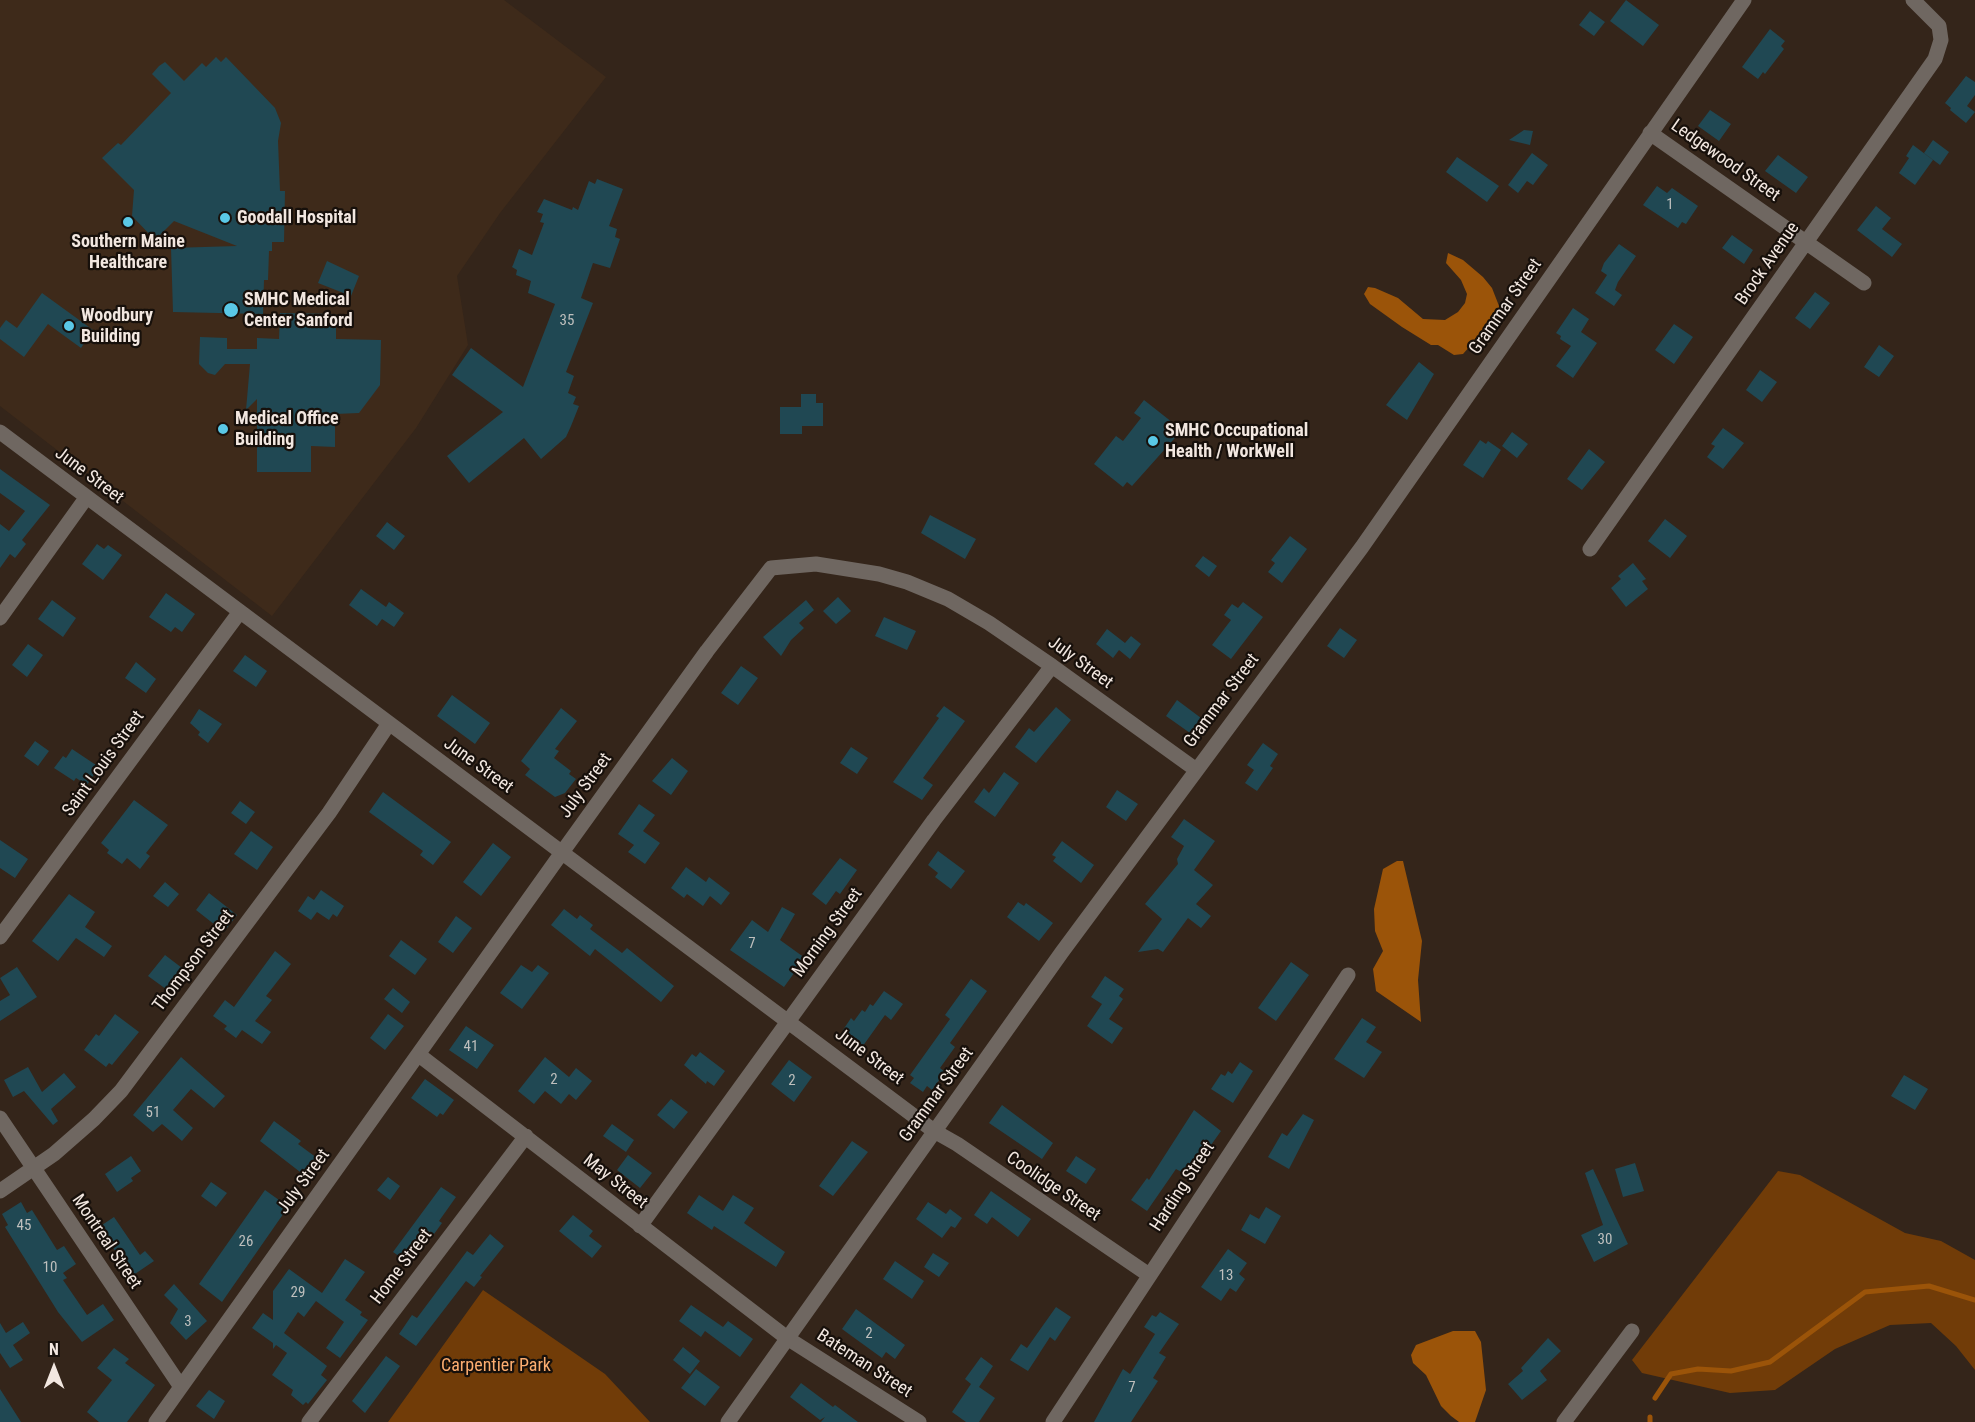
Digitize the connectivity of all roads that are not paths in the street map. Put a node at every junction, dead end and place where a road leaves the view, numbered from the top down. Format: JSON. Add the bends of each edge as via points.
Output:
{"nodes":[{"id":1,"x":1744,"y":0,"type":"edge"},
{"id":2,"x":1913,"y":0,"type":"edge"},
{"id":3,"x":1650,"y":133,"type":"junction"},
{"id":4,"x":1808,"y":242,"type":"junction"},
{"id":5,"x":1864,"y":283,"type":"dead end"},
{"id":6,"x":0,"y":432,"type":"edge"},
{"id":7,"x":86,"y":498,"type":"junction"},
{"id":8,"x":1590,"y":549,"type":"dead end"},
{"id":9,"x":239,"y":613,"type":"junction"},
{"id":10,"x":0,"y":618,"type":"edge"},
{"id":11,"x":1052,"y":666,"type":"junction"},
{"id":12,"x":388,"y":725,"type":"junction"},
{"id":13,"x":1195,"y":770,"type":"junction"},
{"id":14,"x":563,"y":851,"type":"junction"},
{"id":15,"x":0,"y":937,"type":"edge"},
{"id":16,"x":1348,"y":975,"type":"dead end"},
{"id":17,"x":788,"y":1020,"type":"junction"},
{"id":18,"x":419,"y":1055,"type":"junction"},
{"id":19,"x":0,"y":1118,"type":"edge"},
{"id":20,"x":934,"y":1131,"type":"junction"},
{"id":21,"x":526,"y":1136,"type":"junction"},
{"id":22,"x":33,"y":1169,"type":"junction"},
{"id":23,"x":0,"y":1191,"type":"edge"},
{"id":24,"x":640,"y":1226,"type":"junction"},
{"id":25,"x":1149,"y":1275,"type":"junction"},
{"id":26,"x":1632,"y":1331,"type":"dead end"},
{"id":27,"x":787,"y":1338,"type":"junction"},
{"id":28,"x":181,"y":1387,"type":"junction"},
{"id":29,"x":156,"y":1422,"type":"edge"},
{"id":30,"x":309,"y":1422,"type":"edge"},
{"id":31,"x":728,"y":1422,"type":"edge"},
{"id":32,"x":919,"y":1422,"type":"edge"},
{"id":33,"x":1053,"y":1422,"type":"edge"},
{"id":34,"x":1564,"y":1422,"type":"edge"}],
"edges":[{"from":1,"to":3,"type":"street","name":"Grammar Street"},
{"from":2,"to":4,"type":"street","name":"Brock Avenue","via":[[1939,26],[1941,40],[1935,59]]},
{"from":3,"to":4,"type":"street","name":"Ledgewood Street"},
{"from":3,"to":13,"type":"street","name":"Grammar Street","via":[[1362,547]]},
{"from":4,"to":5,"type":"street","name":"Ledgewood Street"},
{"from":4,"to":8,"type":"street","name":"Brock Avenue"},
{"from":6,"to":7,"type":"street","name":"June Street"},
{"from":7,"to":9,"type":"street","name":"June Street"},
{"from":7,"to":10,"type":"street"},
{"from":9,"to":12,"type":"street","name":"June Street"},
{"from":9,"to":15,"type":"street","name":"Saint Louis Street"},
{"from":11,"to":13,"type":"street","name":"July Street"},
{"from":11,"to":14,"type":"street","name":"July Street","via":[[948,599],[907,582],[816,564],[771,568]]},
{"from":11,"to":17,"type":"street","name":"Morning Street"},
{"from":12,"to":14,"type":"street","name":"June Street"},
{"from":12,"to":22,"type":"street","name":"Thompson Street","via":[[328,813],[121,1090],[94,1119]]},
{"from":13,"to":20,"type":"street","name":"Grammar Street"},
{"from":14,"to":17,"type":"street","name":"June Street"},
{"from":14,"to":18,"type":"street","name":"July Street"},
{"from":16,"to":25,"type":"street","name":"Harding Street"},
{"from":17,"to":20,"type":"street","name":"June Street"},
{"from":17,"to":24,"type":"street","name":"Morning Street"},
{"from":18,"to":21,"type":"street","name":"May Street"},
{"from":18,"to":28,"type":"street","name":"July Street"},
{"from":19,"to":22,"type":"street","name":"Montreal Street"},
{"from":20,"to":25,"type":"street","name":"Coolidge Street"},
{"from":20,"to":27,"type":"street","name":"Grammar Street"},
{"from":21,"to":24,"type":"street","name":"May Street"},
{"from":21,"to":30,"type":"street","name":"Home Street"},
{"from":22,"to":23,"type":"street","name":"Thompson Street"},
{"from":22,"to":28,"type":"street","name":"Montreal Street"},
{"from":24,"to":27,"type":"street","name":"May Street"},
{"from":25,"to":33,"type":"street","name":"Harding Street"},
{"from":26,"to":34,"type":"street"},
{"from":27,"to":31,"type":"street","name":"Grammar Street"},
{"from":27,"to":32,"type":"street","name":"Bateman Street"},
{"from":28,"to":29,"type":"street","name":"July Street"}]}
